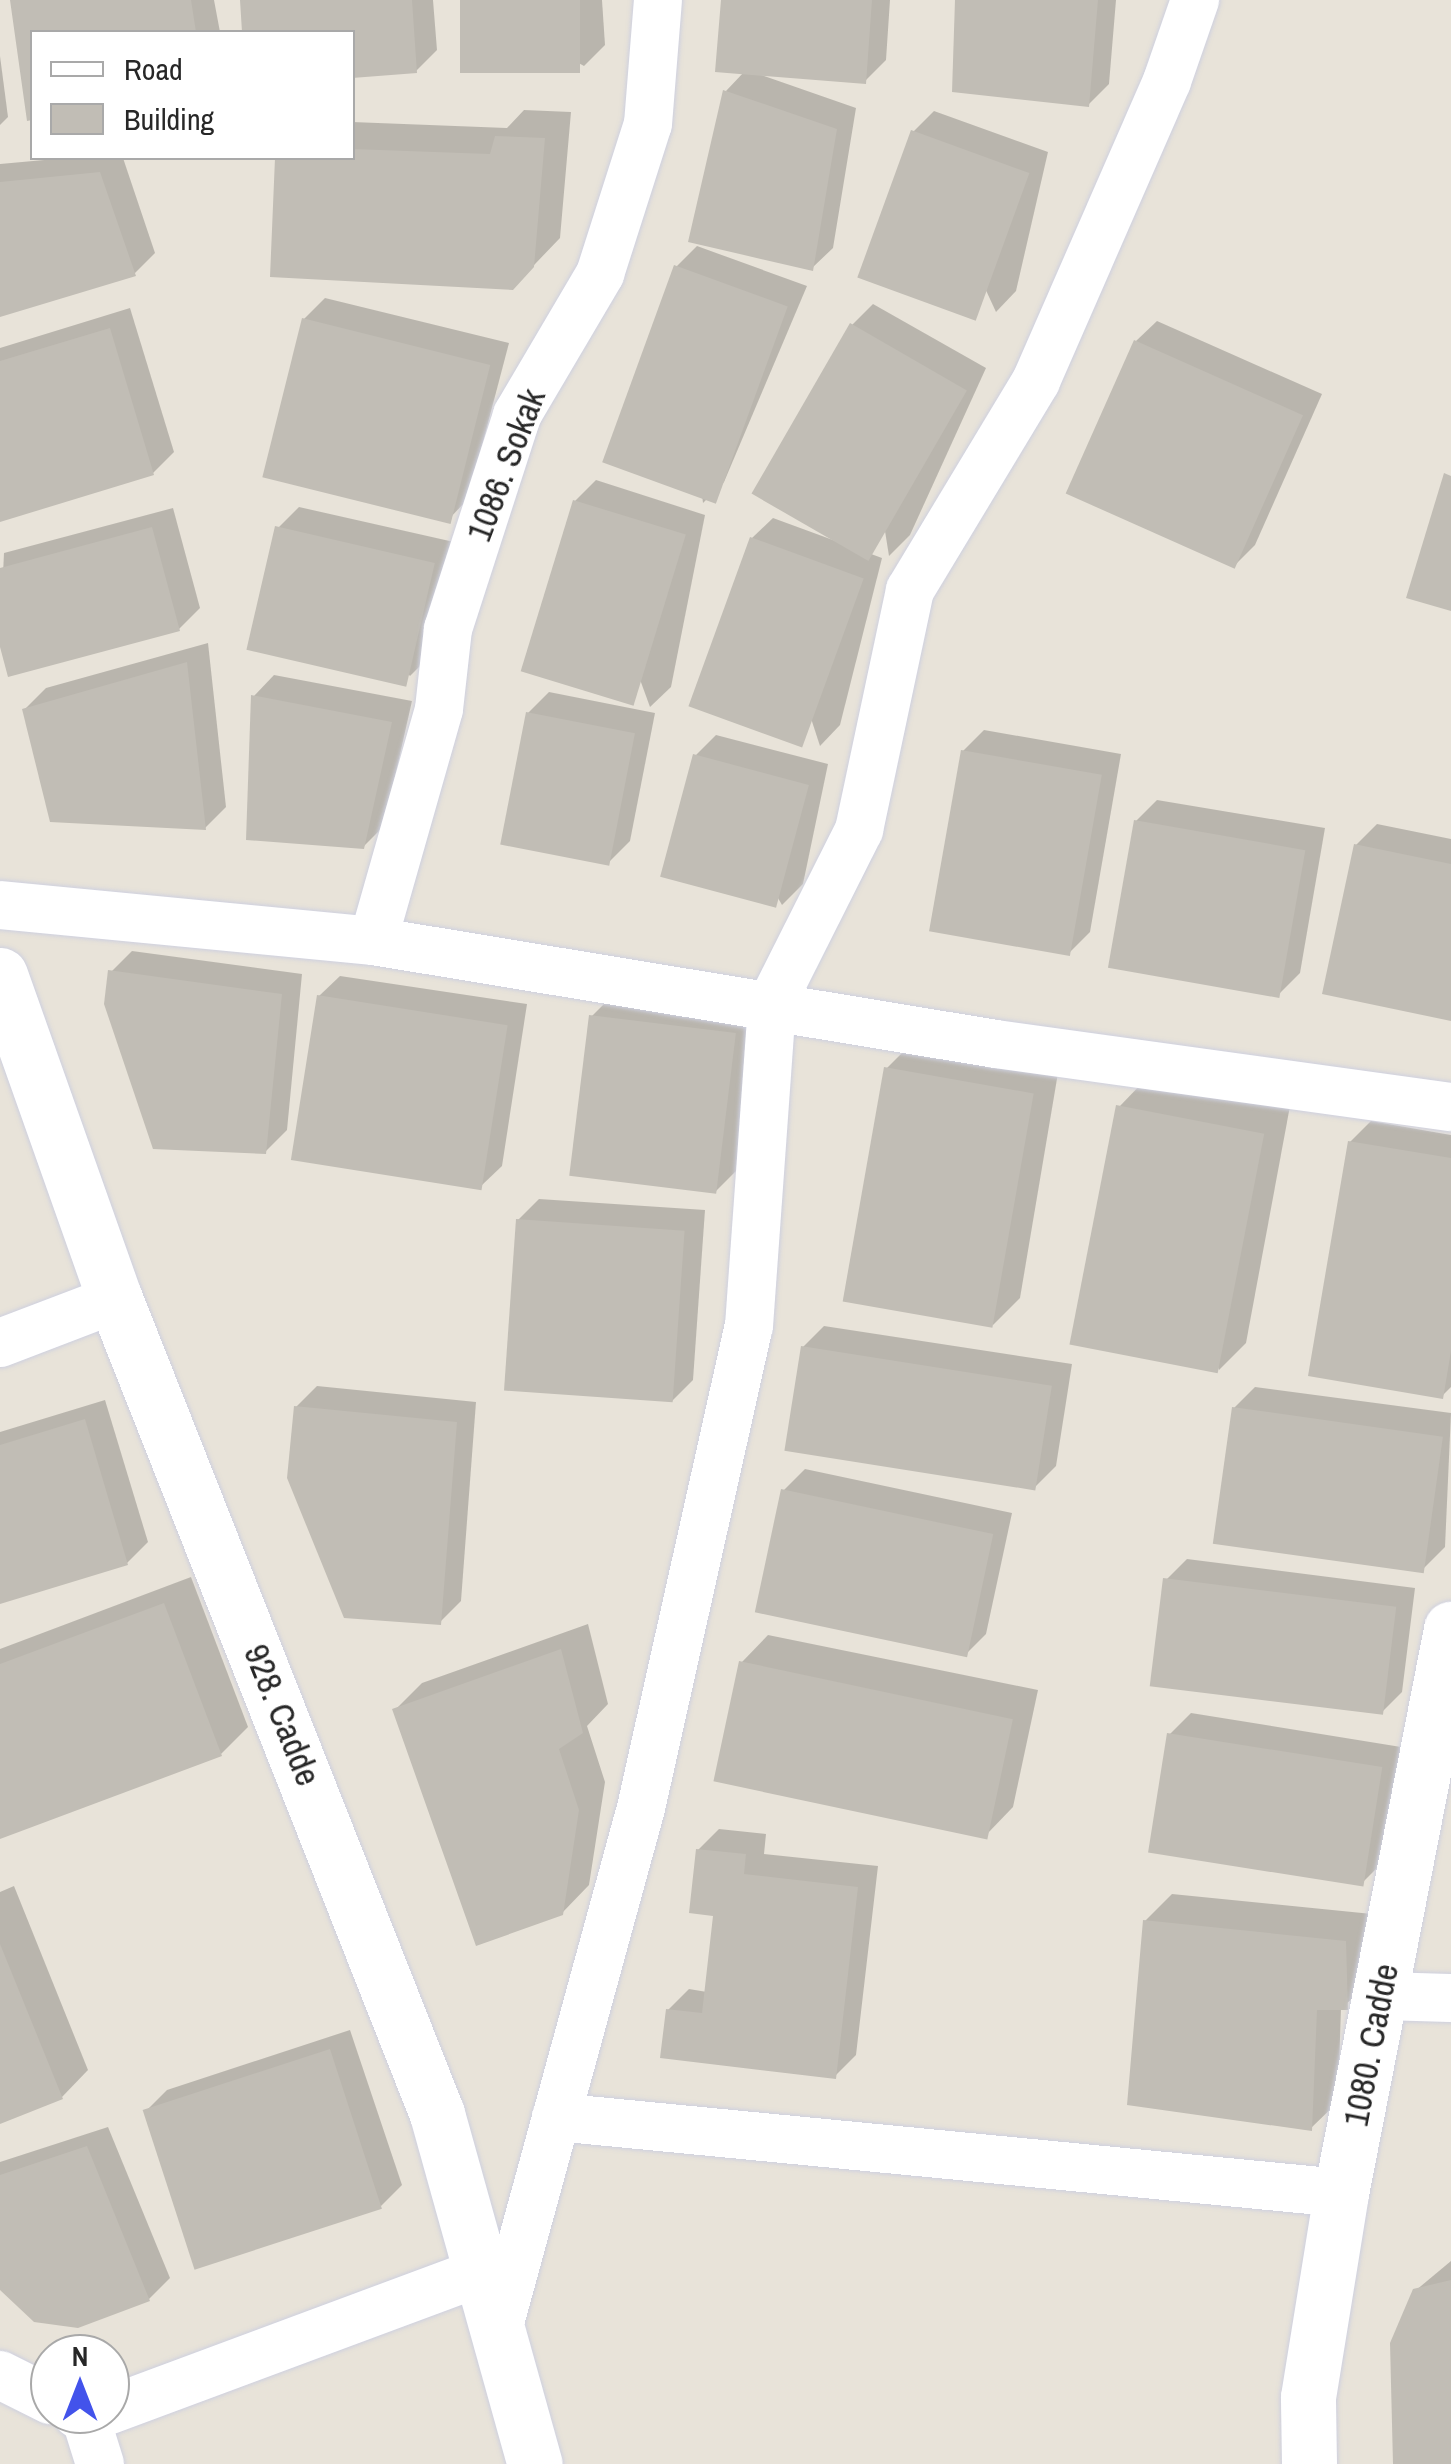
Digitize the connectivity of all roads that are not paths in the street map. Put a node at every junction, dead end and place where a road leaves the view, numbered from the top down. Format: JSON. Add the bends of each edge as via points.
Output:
{"nodes":[{"id":1,"x":658,"y":0,"type":"edge"},
{"id":2,"x":1195,"y":0,"type":"edge"},
{"id":3,"x":0,"y":905,"type":"edge"},
{"id":4,"x":373,"y":940,"type":"junction"},
{"id":5,"x":0,"y":975,"type":"edge"},
{"id":6,"x":772,"y":1003,"type":"junction"},
{"id":7,"x":1451,"y":1106,"type":"edge"},
{"id":8,"x":115,"y":1299,"type":"junction"},
{"id":9,"x":0,"y":1342,"type":"edge"},
{"id":10,"x":1451,"y":1629,"type":"edge"},
{"id":11,"x":1382,"y":1996,"type":"junction"},
{"id":12,"x":1451,"y":1998,"type":"edge"},
{"id":13,"x":556,"y":2117,"type":"junction"},
{"id":14,"x":1341,"y":2193,"type":"junction"},
{"id":15,"x":482,"y":2272,"type":"junction"},
{"id":16,"x":498,"y":2330,"type":"junction"},
{"id":17,"x":0,"y":2374,"type":"edge"},
{"id":18,"x":30,"y":2387,"type":"edge"},
{"id":19,"x":130,"y":2395,"type":"edge"},
{"id":20,"x":91,"y":2434,"type":"edge"},
{"id":21,"x":100,"y":2464,"type":"edge"},
{"id":22,"x":535,"y":2464,"type":"edge"},
{"id":23,"x":1309,"y":2464,"type":"edge"}],
"edges":[{"from":1,"to":4,"type":"street","name":"1086. Sokak","via":[[648,124],[600,274],[517,414],[448,629],[439,709]]},
{"from":2,"to":6,"type":"street","via":[[1167,81],[1036,382],[910,590],[858,830]]},
{"from":3,"to":4,"type":"street"},
{"from":4,"to":6,"type":"street"},
{"from":5,"to":8,"type":"street","name":"928. Cadde"},
{"from":6,"to":7,"type":"street","via":[[996,1044]]},
{"from":6,"to":13,"type":"street","via":[[749,1326],[641,1808]]},
{"from":8,"to":9,"type":"street"},
{"from":8,"to":15,"type":"street","name":"928. Cadde","via":[[430,2096]]},
{"from":10,"to":11,"type":"street","name":"1080. Cadde"},
{"from":11,"to":12,"type":"street"},
{"from":11,"to":14,"type":"street","name":"1080. Cadde"},
{"from":13,"to":14,"type":"street"},
{"from":13,"to":16,"type":"street"},
{"from":14,"to":23,"type":"street","name":"1080. Cadde","via":[[1308,2397]]},
{"from":15,"to":16,"type":"street","name":"928. Cadde"},
{"from":15,"to":19,"type":"street"},
{"from":16,"to":22,"type":"street","name":"928. Cadde"},
{"from":17,"to":18,"type":"street"},
{"from":20,"to":21,"type":"street"}]}
